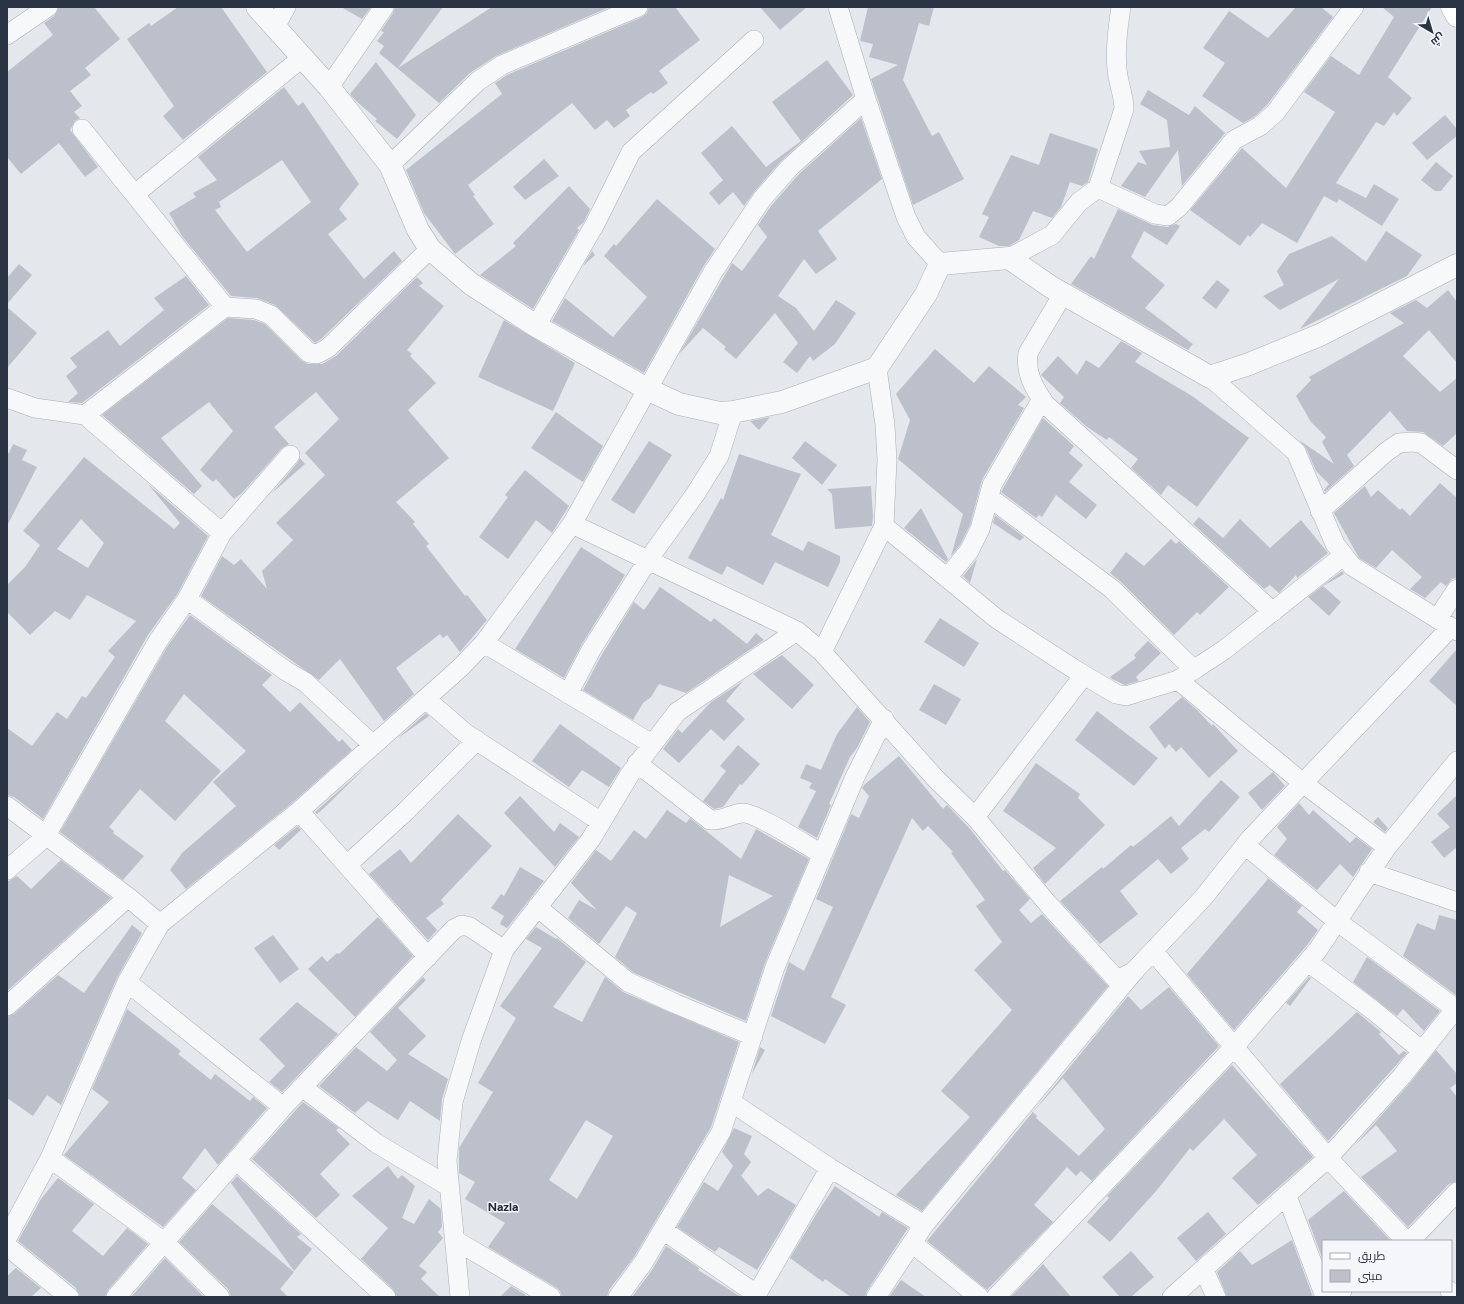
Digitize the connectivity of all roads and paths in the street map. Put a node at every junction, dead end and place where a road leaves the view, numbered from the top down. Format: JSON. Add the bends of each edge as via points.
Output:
{"nodes":[{"id":1,"x":48,"y":7,"type":"edge"},
{"id":2,"x":257,"y":7,"type":"edge"},
{"id":3,"x":286,"y":7,"type":"edge"},
{"id":4,"x":384,"y":7,"type":"edge"},
{"id":5,"x":638,"y":7,"type":"edge"},
{"id":6,"x":838,"y":7,"type":"edge"},
{"id":7,"x":1121,"y":7,"type":"edge"},
{"id":8,"x":1354,"y":7,"type":"edge"},
{"id":9,"x":1452,"y":7,"type":"edge"},
{"id":10,"x":1457,"y":16,"type":"edge"},
{"id":11,"x":274,"y":26,"type":"junction"},
{"id":12,"x":7,"y":35,"type":"edge"},
{"id":13,"x":754,"y":40,"type":"dead end"},
{"id":14,"x":302,"y":57,"type":"junction"},
{"id":15,"x":329,"y":88,"type":"junction"},
{"id":16,"x":866,"y":99,"type":"junction"},
{"id":17,"x":82,"y":129,"type":"dead end"},
{"id":18,"x":390,"y":165,"type":"junction"},
{"id":19,"x":1098,"y":188,"type":"junction"},
{"id":20,"x":135,"y":194,"type":"junction"},
{"id":21,"x":430,"y":249,"type":"junction"},
{"id":22,"x":1009,"y":258,"type":"junction"},
{"id":23,"x":940,"y":264,"type":"junction"},
{"id":24,"x":1457,"y":265,"type":"edge"},
{"id":25,"x":1063,"y":294,"type":"junction"},
{"id":26,"x":225,"y":307,"type":"junction"},
{"id":27,"x":536,"y":326,"type":"junction"},
{"id":28,"x":877,"y":368,"type":"junction"},
{"id":29,"x":1210,"y":377,"type":"junction"},
{"id":30,"x":648,"y":390,"type":"junction"},
{"id":31,"x":7,"y":398,"type":"edge"},
{"id":32,"x":1042,"y":399,"type":"junction"},
{"id":33,"x":733,"y":412,"type":"junction"},
{"id":34,"x":85,"y":415,"type":"junction"},
{"id":35,"x":290,"y":455,"type":"dead end"},
{"id":36,"x":1457,"y":470,"type":"edge"},
{"id":37,"x":989,"y":497,"type":"junction"},
{"id":38,"x":1320,"y":510,"type":"junction"},
{"id":39,"x":572,"y":524,"type":"junction"},
{"id":40,"x":884,"y":526,"type":"junction"},
{"id":41,"x":222,"y":533,"type":"junction"},
{"id":42,"x":1343,"y":556,"type":"junction"},
{"id":43,"x":648,"y":560,"type":"junction"},
{"id":44,"x":947,"y":578,"type":"junction"},
{"id":45,"x":1457,"y":589,"type":"edge"},
{"id":46,"x":187,"y":599,"type":"junction"},
{"id":47,"x":1273,"y":612,"type":"junction"},
{"id":48,"x":1449,"y":625,"type":"edge"},
{"id":49,"x":797,"y":631,"type":"junction"},
{"id":50,"x":484,"y":643,"type":"junction"},
{"id":51,"x":822,"y":652,"type":"junction"},
{"id":52,"x":1194,"y":670,"type":"junction"},
{"id":53,"x":1084,"y":675,"type":"junction"},
{"id":54,"x":1178,"y":680,"type":"junction"},
{"id":55,"x":568,"y":694,"type":"junction"},
{"id":56,"x":426,"y":699,"type":"junction"},
{"id":57,"x":884,"y":719,"type":"junction"},
{"id":58,"x":477,"y":740,"type":"junction"},
{"id":59,"x":652,"y":744,"type":"junction"},
{"id":60,"x":373,"y":746,"type":"junction"},
{"id":61,"x":1457,"y":761,"type":"edge"},
{"id":62,"x":637,"y":763,"type":"junction"},
{"id":63,"x":1303,"y":783,"type":"junction"},
{"id":64,"x":7,"y":806,"type":"edge"},
{"id":65,"x":299,"y":811,"type":"junction"},
{"id":66,"x":975,"y":817,"type":"junction"},
{"id":67,"x":601,"y":822,"type":"junction"},
{"id":68,"x":45,"y":837,"type":"junction"},
{"id":69,"x":1245,"y":845,"type":"junction"},
{"id":70,"x":1387,"y":847,"type":"junction"},
{"id":71,"x":822,"y":854,"type":"junction"},
{"id":72,"x":347,"y":865,"type":"junction"},
{"id":73,"x":7,"y":870,"type":"edge"},
{"id":74,"x":1370,"y":872,"type":"junction"},
{"id":75,"x":128,"y":897,"type":"junction"},
{"id":76,"x":1457,"y":902,"type":"edge"},
{"id":77,"x":537,"y":907,"type":"junction"},
{"id":78,"x":1338,"y":922,"type":"junction"},
{"id":79,"x":160,"y":924,"type":"junction"},
{"id":80,"x":504,"y":950,"type":"junction"},
{"id":81,"x":1153,"y":951,"type":"junction"},
{"id":82,"x":428,"y":957,"type":"junction"},
{"id":83,"x":1308,"y":962,"type":"junction"},
{"id":84,"x":1135,"y":970,"type":"junction"},
{"id":85,"x":127,"y":982,"type":"junction"},
{"id":86,"x":7,"y":1006,"type":"edge"},
{"id":87,"x":1456,"y":1008,"type":"edge"},
{"id":88,"x":753,"y":1036,"type":"junction"},
{"id":89,"x":1234,"y":1048,"type":"junction"},
{"id":90,"x":1422,"y":1051,"type":"junction"},
{"id":91,"x":302,"y":1087,"type":"junction"},
{"id":92,"x":731,"y":1102,"type":"junction"},
{"id":93,"x":283,"y":1107,"type":"junction"},
{"id":94,"x":50,"y":1158,"type":"junction"},
{"id":95,"x":1328,"y":1158,"type":"junction"},
{"id":96,"x":236,"y":1160,"type":"junction"},
{"id":97,"x":830,"y":1168,"type":"junction"},
{"id":98,"x":448,"y":1186,"type":"junction"},
{"id":99,"x":1457,"y":1192,"type":"edge"},
{"id":100,"x":1287,"y":1196,"type":"junction"},
{"id":101,"x":924,"y":1225,"type":"junction"},
{"id":102,"x":663,"y":1230,"type":"junction"},
{"id":103,"x":7,"y":1238,"type":"edge"},
{"id":104,"x":455,"y":1240,"type":"junction"},
{"id":105,"x":1405,"y":1240,"type":"edge"},
{"id":106,"x":1411,"y":1240,"type":"edge"},
{"id":107,"x":164,"y":1242,"type":"junction"},
{"id":108,"x":912,"y":1243,"type":"junction"},
{"id":109,"x":7,"y":1246,"type":"edge"},
{"id":110,"x":1204,"y":1270,"type":"junction"},
{"id":111,"x":1322,"y":1289,"type":"edge"},
{"id":112,"x":756,"y":1295,"type":"edge"},
{"id":113,"x":69,"y":1297,"type":"edge"},
{"id":114,"x":116,"y":1297,"type":"edge"},
{"id":115,"x":220,"y":1297,"type":"edge"},
{"id":116,"x":386,"y":1297,"type":"edge"},
{"id":117,"x":460,"y":1297,"type":"edge"},
{"id":118,"x":551,"y":1297,"type":"edge"},
{"id":119,"x":618,"y":1297,"type":"edge"},
{"id":120,"x":876,"y":1297,"type":"edge"},
{"id":121,"x":979,"y":1297,"type":"edge"},
{"id":122,"x":996,"y":1297,"type":"edge"},
{"id":123,"x":1172,"y":1297,"type":"edge"},
{"id":124,"x":1216,"y":1297,"type":"edge"}],
"edges":[{"from":1,"to":12,"type":"street"},
{"from":2,"to":11,"type":"street"},
{"from":3,"to":11,"type":"street"},
{"from":4,"to":15,"type":"street"},
{"from":5,"to":18,"type":"street","via":[[502,65],[478,82]]},
{"from":6,"to":16,"type":"street"},
{"from":7,"to":19,"type":"street","via":[[1116,46],[1117,71],[1124,96],[1124,109]]},
{"from":8,"to":19,"type":"street","via":[[1275,113],[1260,126],[1234,140],[1174,212],[1168,216],[1155,214]]},
{"from":9,"to":10,"type":"main road"},
{"from":11,"to":14,"type":"street"},
{"from":13,"to":27,"type":"street","via":[[631,152],[594,224]]},
{"from":14,"to":15,"type":"street"},
{"from":14,"to":20,"type":"street"},
{"from":15,"to":18,"type":"street"},
{"from":16,"to":23,"type":"street","via":[[909,224],[916,237]]},
{"from":16,"to":30,"type":"street","via":[[790,167],[762,199],[713,272]]},
{"from":17,"to":20,"type":"street"},
{"from":18,"to":21,"type":"street","via":[[418,230]]},
{"from":19,"to":22,"type":"street","via":[[1079,202],[1052,235]]},
{"from":20,"to":26,"type":"street"},
{"from":21,"to":26,"type":"street","via":[[328,348],[317,354],[309,353],[302,348],[271,315],[256,309]]},
{"from":21,"to":27,"type":"street","via":[[471,284]]},
{"from":22,"to":23,"type":"street"},
{"from":22,"to":25,"type":"street"},
{"from":23,"to":28,"type":"street","via":[[926,294]]},
{"from":24,"to":29,"type":"street","via":[[1320,335]]},
{"from":25,"to":29,"type":"street"},
{"from":25,"to":32,"type":"street","via":[[1028,353],[1029,375]]},
{"from":26,"to":34,"type":"street"},
{"from":27,"to":30,"type":"street"},
{"from":28,"to":33,"type":"street","via":[[782,402]]},
{"from":28,"to":40,"type":"street","via":[[887,460]]},
{"from":29,"to":38,"type":"street","via":[[1296,452]]},
{"from":30,"to":33,"type":"street","via":[[679,404],[720,413]]},
{"from":30,"to":39,"type":"street"},
{"from":31,"to":34,"type":"street","via":[[34,408]]},
{"from":32,"to":37,"type":"street","via":[[1006,459],[992,485]]},
{"from":32,"to":47,"type":"street"},
{"from":33,"to":43,"type":"street","via":[[719,456]]},
{"from":34,"to":41,"type":"street"},
{"from":35,"to":41,"type":"street"},
{"from":36,"to":38,"type":"street","via":[[1422,443],[1399,442]]},
{"from":37,"to":44,"type":"street","via":[[980,529],[969,551]]},
{"from":37,"to":52,"type":"street","via":[[1112,589]]},
{"from":38,"to":42,"type":"street"},
{"from":39,"to":43,"type":"street"},
{"from":39,"to":50,"type":"street"},
{"from":40,"to":44,"type":"street"},
{"from":40,"to":51,"type":"street"},
{"from":41,"to":46,"type":"street"},
{"from":42,"to":47,"type":"street"},
{"from":42,"to":48,"type":"street","via":[[1352,566]]},
{"from":43,"to":49,"type":"street"},
{"from":43,"to":55,"type":"street","via":[[591,650]]},
{"from":44,"to":53,"type":"street","via":[[997,619]]},
{"from":45,"to":48,"type":"street"},
{"from":46,"to":60,"type":"street","via":[[305,682]]},
{"from":46,"to":68,"type":"street","via":[[158,640]]},
{"from":47,"to":52,"type":"street"},
{"from":48,"to":63,"type":"street"},
{"from":49,"to":51,"type":"street"},
{"from":49,"to":59,"type":"street","via":[[677,712]]},
{"from":50,"to":55,"type":"street"},
{"from":50,"to":56,"type":"street"},
{"from":51,"to":57,"type":"street"},
{"from":52,"to":54,"type":"street"},
{"from":53,"to":54,"type":"street","via":[[1116,694],[1126,696]]},
{"from":53,"to":66,"type":"street"},
{"from":54,"to":63,"type":"street"},
{"from":55,"to":59,"type":"street"},
{"from":56,"to":58,"type":"street"},
{"from":56,"to":60,"type":"street"},
{"from":57,"to":66,"type":"street","via":[[936,779]]},
{"from":57,"to":71,"type":"street","via":[[855,777]]},
{"from":58,"to":67,"type":"street"},
{"from":58,"to":72,"type":"street"},
{"from":59,"to":62,"type":"street"},
{"from":60,"to":65,"type":"street"},
{"from":61,"to":70,"type":"street"},
{"from":62,"to":67,"type":"street"},
{"from":62,"to":71,"type":"street","via":[[710,820],[743,812]]},
{"from":63,"to":69,"type":"street"},
{"from":63,"to":70,"type":"street"},
{"from":64,"to":68,"type":"street"},
{"from":65,"to":72,"type":"street"},
{"from":65,"to":79,"type":"street"},
{"from":66,"to":84,"type":"street","via":[[1048,904],[1118,980]]},
{"from":67,"to":77,"type":"street","via":[[591,839]]},
{"from":68,"to":73,"type":"street"},
{"from":68,"to":75,"type":"street"},
{"from":69,"to":78,"type":"street"},
{"from":69,"to":81,"type":"street","via":[[1203,898]]},
{"from":70,"to":74,"type":"street"},
{"from":71,"to":88,"type":"street","via":[[775,967]]},
{"from":72,"to":82,"type":"street"},
{"from":74,"to":76,"type":"street"},
{"from":74,"to":78,"type":"street"},
{"from":75,"to":79,"type":"street"},
{"from":75,"to":86,"type":"street"},
{"from":77,"to":80,"type":"street"},
{"from":77,"to":88,"type":"street","via":[[628,982]]},
{"from":78,"to":83,"type":"street"},
{"from":78,"to":87,"type":"street"},
{"from":79,"to":85,"type":"street"},
{"from":80,"to":82,"type":"street","via":[[470,926],[462,925],[454,929]]},
{"from":80,"to":98,"type":"street","via":[[471,1041],[453,1102],[447,1161]]},
{"from":81,"to":84,"type":"street"},
{"from":81,"to":89,"type":"street"},
{"from":82,"to":91,"type":"street"},
{"from":83,"to":89,"type":"street"},
{"from":83,"to":90,"type":"street"},
{"from":84,"to":101,"type":"street"},
{"from":85,"to":93,"type":"street"},
{"from":85,"to":94,"type":"street"},
{"from":87,"to":90,"type":"street"},
{"from":88,"to":92,"type":"street"},
{"from":89,"to":95,"type":"street"},
{"from":89,"to":122,"type":"street"},
{"from":90,"to":95,"type":"street"},
{"from":91,"to":93,"type":"street"},
{"from":91,"to":98,"type":"street","via":[[376,1143]]},
{"from":92,"to":97,"type":"street"},
{"from":92,"to":102,"type":"street","via":[[721,1132]]},
{"from":93,"to":96,"type":"street"},
{"from":94,"to":103,"type":"street"},
{"from":94,"to":107,"type":"street"},
{"from":95,"to":100,"type":"street"},
{"from":95,"to":105,"type":"street"},
{"from":96,"to":107,"type":"street"},
{"from":96,"to":116,"type":"street"},
{"from":97,"to":101,"type":"street"},
{"from":97,"to":112,"type":"street"},
{"from":98,"to":104,"type":"street"},
{"from":99,"to":106,"type":"street"},
{"from":100,"to":110,"type":"street"},
{"from":100,"to":111,"type":"street"},
{"from":101,"to":108,"type":"street"},
{"from":102,"to":112,"type":"street"},
{"from":102,"to":119,"type":"street"},
{"from":104,"to":117,"type":"street"},
{"from":104,"to":118,"type":"street"},
{"from":107,"to":114,"type":"street"},
{"from":107,"to":115,"type":"street"},
{"from":108,"to":120,"type":"street"},
{"from":108,"to":121,"type":"street"},
{"from":109,"to":113,"type":"street"},
{"from":110,"to":123,"type":"street"},
{"from":110,"to":124,"type":"street"}]}
